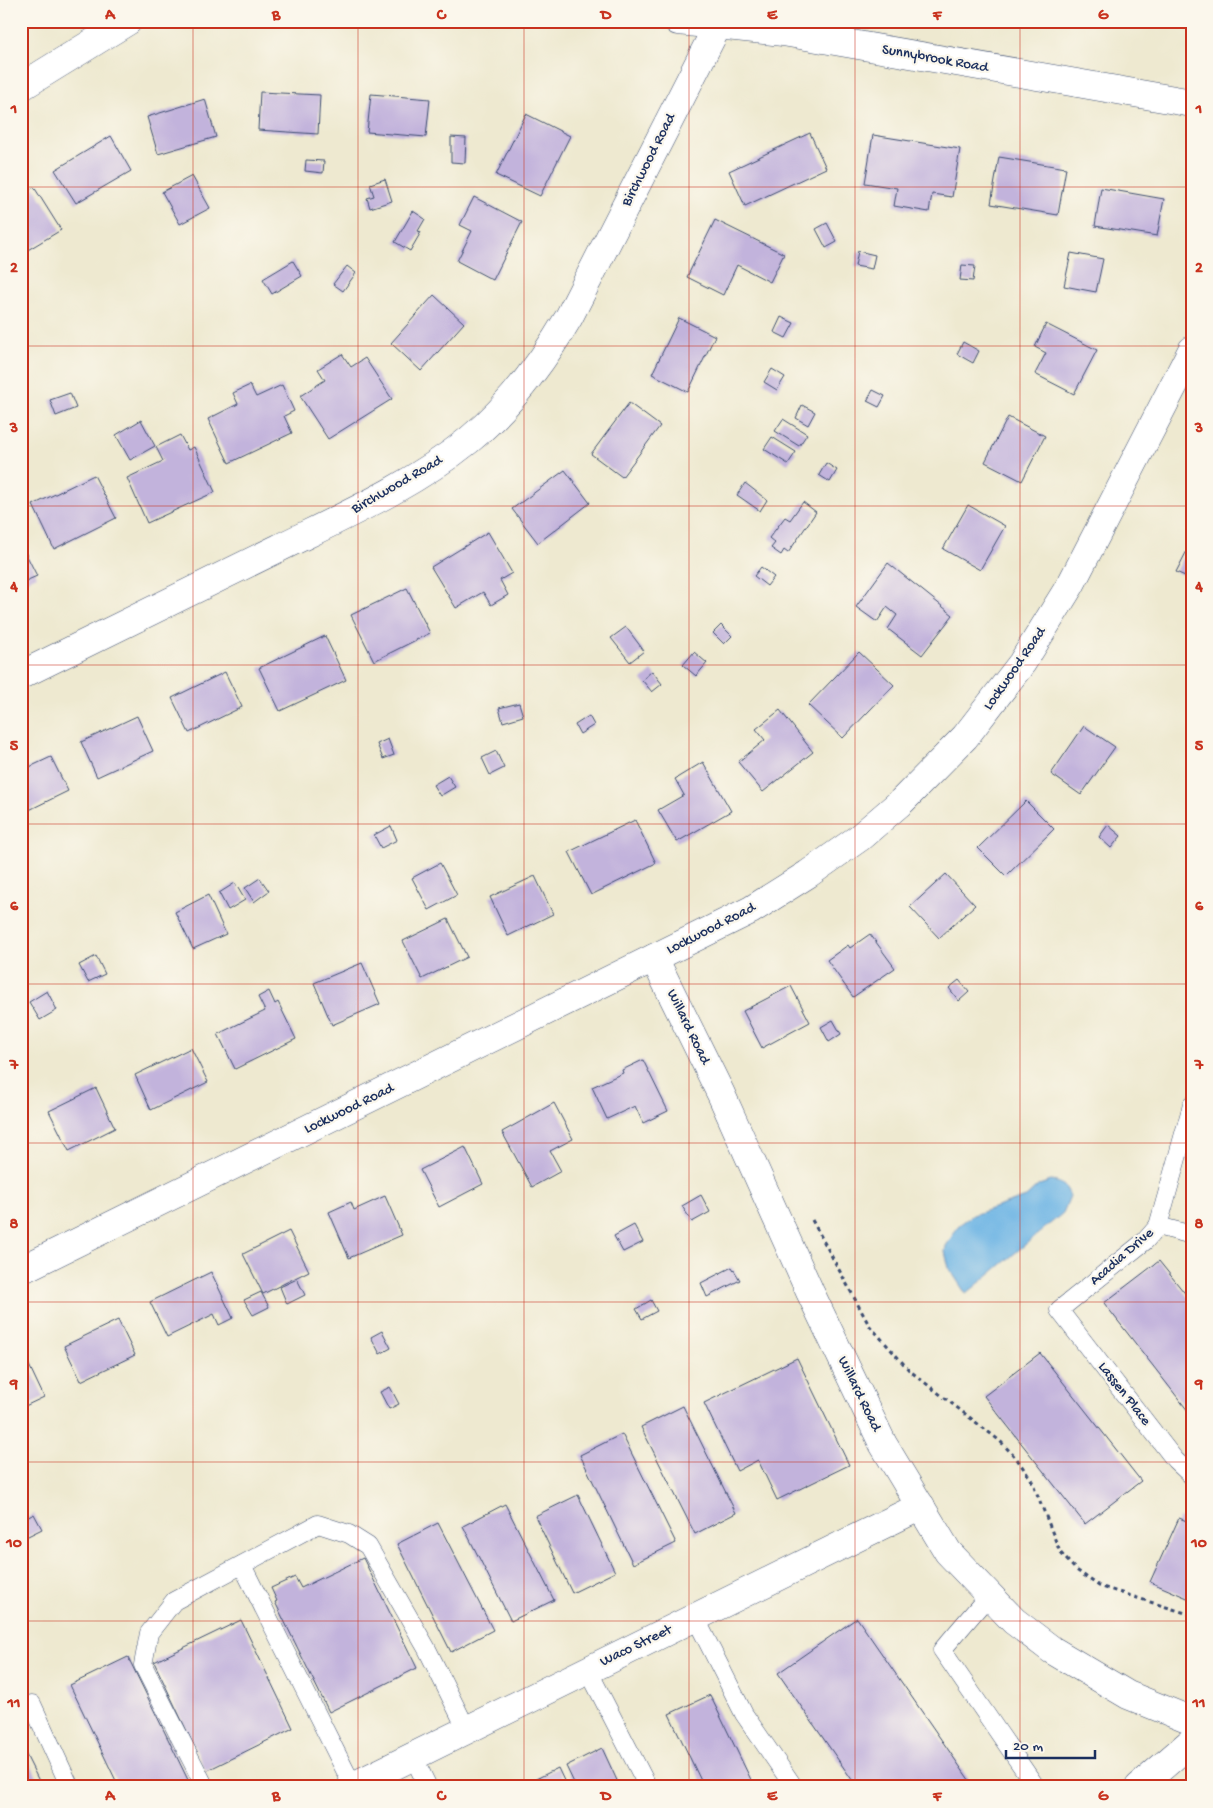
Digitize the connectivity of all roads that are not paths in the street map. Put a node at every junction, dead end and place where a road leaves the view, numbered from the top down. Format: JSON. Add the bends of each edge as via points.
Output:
{"nodes":[{"id":1,"x":128,"y":21,"type":"edge"},
{"id":2,"x":678,"y":21,"type":"edge"},
{"id":3,"x":718,"y":25,"type":"junction"},
{"id":4,"x":21,"y":87,"type":"edge"},
{"id":5,"x":1192,"y":103,"type":"edge"},
{"id":6,"x":1192,"y":350,"type":"edge"},
{"id":7,"x":21,"y":675,"type":"edge"},
{"id":8,"x":654,"y":958,"type":"junction"},
{"id":9,"x":1192,"y":1105,"type":"edge"},
{"id":10,"x":1158,"y":1226,"type":"junction"},
{"id":11,"x":1192,"y":1235,"type":"edge"},
{"id":12,"x":21,"y":1270,"type":"edge"},
{"id":13,"x":1059,"y":1310,"type":"joint"},
{"id":14,"x":1192,"y":1476,"type":"edge"},
{"id":15,"x":921,"y":1506,"type":"junction"},
{"id":16,"x":242,"y":1565,"type":"junction"},
{"id":17,"x":989,"y":1595,"type":"junction"},
{"id":18,"x":695,"y":1617,"type":"junction"},
{"id":19,"x":588,"y":1670,"type":"junction"},
{"id":20,"x":32,"y":1704,"type":"dead end"},
{"id":21,"x":1192,"y":1722,"type":"edge"},
{"id":22,"x":467,"y":1730,"type":"junction"},
{"id":23,"x":1192,"y":1741,"type":"edge"},
{"id":24,"x":413,"y":1756,"type":"junction"},
{"id":25,"x":352,"y":1786,"type":"edge"},
{"id":26,"x":70,"y":1787,"type":"edge"},
{"id":27,"x":205,"y":1787,"type":"edge"},
{"id":28,"x":428,"y":1787,"type":"edge"},
{"id":29,"x":648,"y":1787,"type":"edge"},
{"id":30,"x":794,"y":1787,"type":"edge"},
{"id":31,"x":1036,"y":1787,"type":"edge"},
{"id":32,"x":1139,"y":1787,"type":"edge"}],
"edges":[{"from":1,"to":4,"type":"street"},
{"from":2,"to":3,"type":"street","name":"Sunnybrook Road"},
{"from":3,"to":5,"type":"street","name":"Sunnybrook Road","via":[[783,32]]},
{"from":3,"to":7,"type":"street","name":"Birchwood Road","via":[[569,317],[547,353],[511,400],[470,439],[430,470],[361,507]]},
{"from":6,"to":8,"type":"street","name":"Lockwood Road","via":[[1071,584],[1022,663],[965,737],[901,802],[859,838],[752,910]]},
{"from":8,"to":12,"type":"street","name":"Lockwood Road"},
{"from":8,"to":15,"type":"street","name":"Willard Road","via":[[721,1094],[883,1444]]},
{"from":9,"to":10,"type":"lane","name":"Acadia Drive"},
{"from":10,"to":11,"type":"lane"},
{"from":10,"to":13,"type":"lane","name":"Acadia Drive","via":[[1145,1241]]},
{"from":13,"to":14,"type":"lane","name":"Lassen Place","via":[[1175,1460]]},
{"from":15,"to":17,"type":"street","name":"Willard Road","via":[[948,1552]]},
{"from":15,"to":18,"type":"street","name":"Waco Street"},
{"from":16,"to":22,"type":"lane","via":[[318,1524],[349,1534],[368,1546],[427,1649]]},
{"from":16,"to":25,"type":"lane"},
{"from":16,"to":27,"type":"lane","via":[[174,1601],[149,1633],[143,1664]]},
{"from":17,"to":21,"type":"street","name":"Willard Road","via":[[1014,1621],[1052,1650],[1128,1695]]},
{"from":17,"to":31,"type":"lane","via":[[942,1650]]},
{"from":18,"to":19,"type":"street","name":"Waco Street"},
{"from":18,"to":30,"type":"lane","via":[[744,1714]]},
{"from":19,"to":22,"type":"street","name":"Waco Street"},
{"from":19,"to":29,"type":"lane"},
{"from":20,"to":26,"type":"lane"},
{"from":22,"to":24,"type":"street","name":"Waco Street"},
{"from":23,"to":32,"type":"street"},
{"from":24,"to":25,"type":"street","name":"Waco Street"},
{"from":24,"to":28,"type":"lane"}]}
